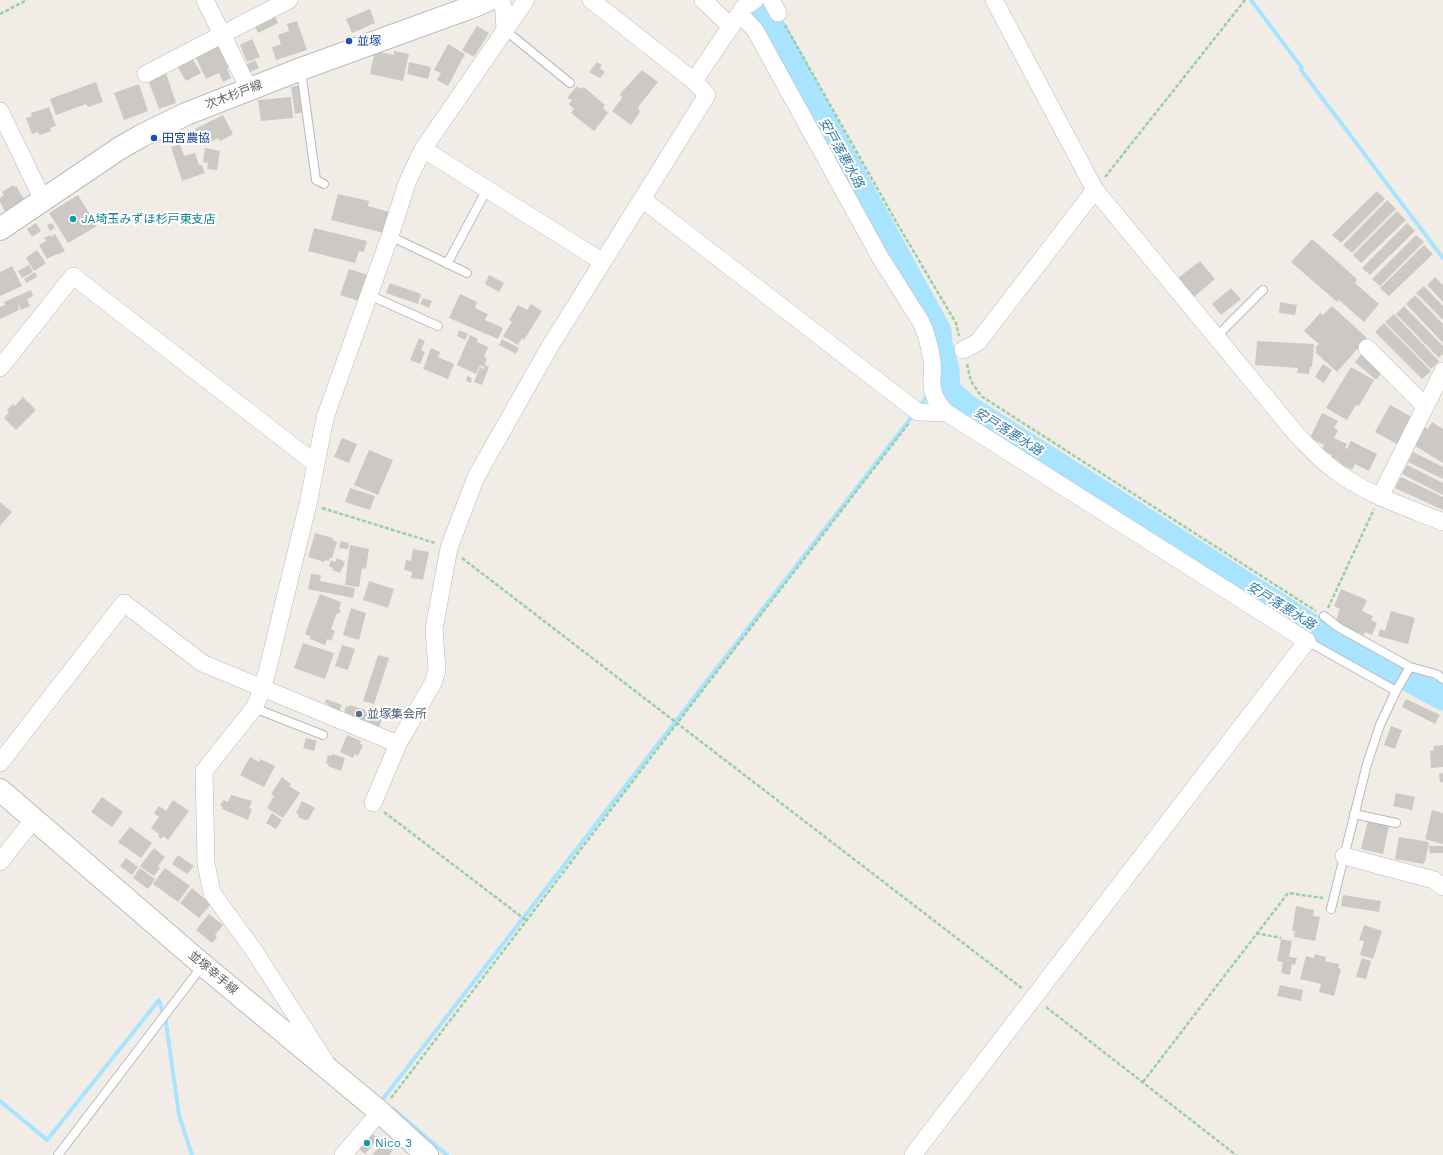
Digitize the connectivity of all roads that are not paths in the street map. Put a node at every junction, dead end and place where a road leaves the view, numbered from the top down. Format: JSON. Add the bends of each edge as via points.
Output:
{"nodes":[{"id":1,"x":205,"y":0,"type":"edge"},
{"id":2,"x":289,"y":0,"type":"edge"},
{"id":3,"x":488,"y":0,"type":"edge"},
{"id":4,"x":501,"y":0,"type":"edge"},
{"id":5,"x":526,"y":0,"type":"edge"},
{"id":6,"x":590,"y":0,"type":"edge"},
{"id":7,"x":703,"y":0,"type":"edge"},
{"id":8,"x":994,"y":0,"type":"edge"},
{"id":9,"x":742,"y":12,"type":"edge"},
{"id":10,"x":505,"y":30,"type":"junction"},
{"id":11,"x":223,"y":34,"type":"junction"},
{"id":12,"x":301,"y":69,"type":"junction"},
{"id":13,"x":146,"y":74,"type":"dead end"},
{"id":14,"x":694,"y":81,"type":"junction"},
{"id":15,"x":570,"y":84,"type":"dead end"},
{"id":16,"x":249,"y":89,"type":"junction"},
{"id":17,"x":0,"y":111,"type":"edge"},
{"id":18,"x":423,"y":149,"type":"junction"},
{"id":19,"x":324,"y":184,"type":"dead end"},
{"id":20,"x":487,"y":189,"type":"junction"},
{"id":21,"x":1095,"y":190,"type":"junction"},
{"id":22,"x":642,"y":199,"type":"junction"},
{"id":23,"x":42,"y":200,"type":"junction"},
{"id":24,"x":0,"y":229,"type":"edge"},
{"id":25,"x":390,"y":236,"type":"junction"},
{"id":26,"x":603,"y":262,"type":"junction"},
{"id":27,"x":447,"y":264,"type":"junction"},
{"id":28,"x":467,"y":273,"type":"dead end"},
{"id":29,"x":1263,"y":290,"type":"dead end"},
{"id":30,"x":369,"y":295,"type":"junction"},
{"id":31,"x":438,"y":326,"type":"dead end"},
{"id":32,"x":1216,"y":337,"type":"junction"},
{"id":33,"x":1367,"y":348,"type":"dead end"},
{"id":34,"x":963,"y":350,"type":"road end"},
{"id":35,"x":0,"y":368,"type":"edge"},
{"id":36,"x":1443,"y":371,"type":"edge"},
{"id":37,"x":1425,"y":406,"type":"junction"},
{"id":38,"x":947,"y":413,"type":"junction"},
{"id":39,"x":316,"y":464,"type":"junction"},
{"id":40,"x":1380,"y":497,"type":"junction"},
{"id":41,"x":1443,"y":522,"type":"edge"},
{"id":42,"x":1324,"y":616,"type":"road end"},
{"id":43,"x":1307,"y":641,"type":"junction"},
{"id":44,"x":1409,"y":669,"type":"junction"},
{"id":45,"x":1443,"y":679,"type":"edge"},
{"id":46,"x":263,"y":688,"type":"junction"},
{"id":47,"x":1396,"y":691,"type":"junction"},
{"id":48,"x":254,"y":708,"type":"junction"},
{"id":49,"x":323,"y":735,"type":"dead end"},
{"id":50,"x":398,"y":744,"type":"junction"},
{"id":51,"x":0,"y":763,"type":"edge"},
{"id":52,"x":0,"y":790,"type":"edge"},
{"id":53,"x":373,"y":803,"type":"road end"},
{"id":54,"x":1354,"y":814,"type":"junction"},
{"id":55,"x":34,"y":819,"type":"junction"},
{"id":56,"x":1396,"y":823,"type":"dead end"},
{"id":57,"x":1344,"y":856,"type":"junction"},
{"id":58,"x":0,"y":862,"type":"edge"},
{"id":59,"x":1443,"y":886,"type":"edge"},
{"id":60,"x":1331,"y":909,"type":"dead end"},
{"id":61,"x":204,"y":965,"type":"junction"},
{"id":62,"x":333,"y":1074,"type":"junction"},
{"id":63,"x":380,"y":1112,"type":"junction"},
{"id":64,"x":58,"y":1155,"type":"edge"},
{"id":65,"x":343,"y":1155,"type":"edge"},
{"id":66,"x":427,"y":1155,"type":"edge"},
{"id":67,"x":913,"y":1155,"type":"edge"}],
"edges":[{"from":1,"to":11,"type":"street"},
{"from":2,"to":11,"type":"street"},
{"from":3,"to":12,"type":"main road","name":"次木杉戸線"},
{"from":4,"to":10,"type":"street"},
{"from":5,"to":10,"type":"street"},
{"from":6,"to":14,"type":"street"},
{"from":7,"to":9,"type":"street"},
{"from":8,"to":21,"type":"street"},
{"from":9,"to":14,"type":"street"},
{"from":9,"to":38,"type":"street","via":[[755,30],[880,257],[926,331],[936,402]]},
{"from":10,"to":15,"type":"lane"},
{"from":10,"to":18,"type":"street"},
{"from":11,"to":13,"type":"street"},
{"from":11,"to":16,"type":"street"},
{"from":12,"to":16,"type":"main road","name":"次木杉戸線"},
{"from":12,"to":19,"type":"lane","via":[[316,180]]},
{"from":14,"to":22,"type":"street","via":[[707,95]]},
{"from":16,"to":23,"type":"main road","name":"次木杉戸線","via":[[186,114],[141,136]]},
{"from":17,"to":23,"type":"street"},
{"from":18,"to":20,"type":"street"},
{"from":18,"to":25,"type":"street","via":[[407,183]]},
{"from":20,"to":26,"type":"street"},
{"from":20,"to":27,"type":"lane"},
{"from":21,"to":32,"type":"street"},
{"from":21,"to":34,"type":"street","via":[[978,342]]},
{"from":22,"to":26,"type":"street"},
{"from":22,"to":38,"type":"street","via":[[918,412]]},
{"from":23,"to":24,"type":"main road","name":"次木杉戸線"},
{"from":25,"to":27,"type":"lane"},
{"from":25,"to":30,"type":"street"},
{"from":26,"to":50,"type":"street","via":[[549,348],[476,477],[449,548],[434,629],[437,670],[433,683]]},
{"from":27,"to":28,"type":"lane"},
{"from":29,"to":32,"type":"lane"},
{"from":30,"to":31,"type":"lane"},
{"from":30,"to":39,"type":"street","via":[[325,418]]},
{"from":32,"to":40,"type":"street","via":[[1297,436],[1332,469]]},
{"from":33,"to":37,"type":"street"},
{"from":35,"to":39,"type":"street","via":[[74,276]]},
{"from":36,"to":37,"type":"street"},
{"from":37,"to":40,"type":"street"},
{"from":38,"to":43,"type":"street"},
{"from":39,"to":46,"type":"street"},
{"from":40,"to":41,"type":"street"},
{"from":42,"to":44,"type":"lane"},
{"from":43,"to":47,"type":"lane"},
{"from":43,"to":67,"type":"street"},
{"from":44,"to":45,"type":"lane","via":[[1436,674]]},
{"from":44,"to":47,"type":"lane"},
{"from":46,"to":48,"type":"street"},
{"from":46,"to":50,"type":"street"},
{"from":46,"to":51,"type":"street","via":[[202,663],[124,603]]},
{"from":47,"to":54,"type":"lane","via":[[1367,764]]},
{"from":48,"to":49,"type":"lane"},
{"from":48,"to":62,"type":"street","via":[[204,771],[206,863],[212,893],[253,949]]},
{"from":50,"to":53,"type":"street"},
{"from":52,"to":55,"type":"main road","name":"並塚幸手線"},
{"from":54,"to":56,"type":"lane"},
{"from":54,"to":57,"type":"lane"},
{"from":55,"to":58,"type":"street"},
{"from":55,"to":61,"type":"main road","name":"並塚幸手線"},
{"from":57,"to":59,"type":"street","via":[[1434,880]]},
{"from":57,"to":60,"type":"lane"},
{"from":61,"to":62,"type":"main road","name":"並塚幸手線"},
{"from":61,"to":64,"type":"lane"},
{"from":62,"to":63,"type":"main road","name":"並塚幸手線"},
{"from":63,"to":65,"type":"street"},
{"from":63,"to":66,"type":"main road","name":"並塚幸手線"}]}
